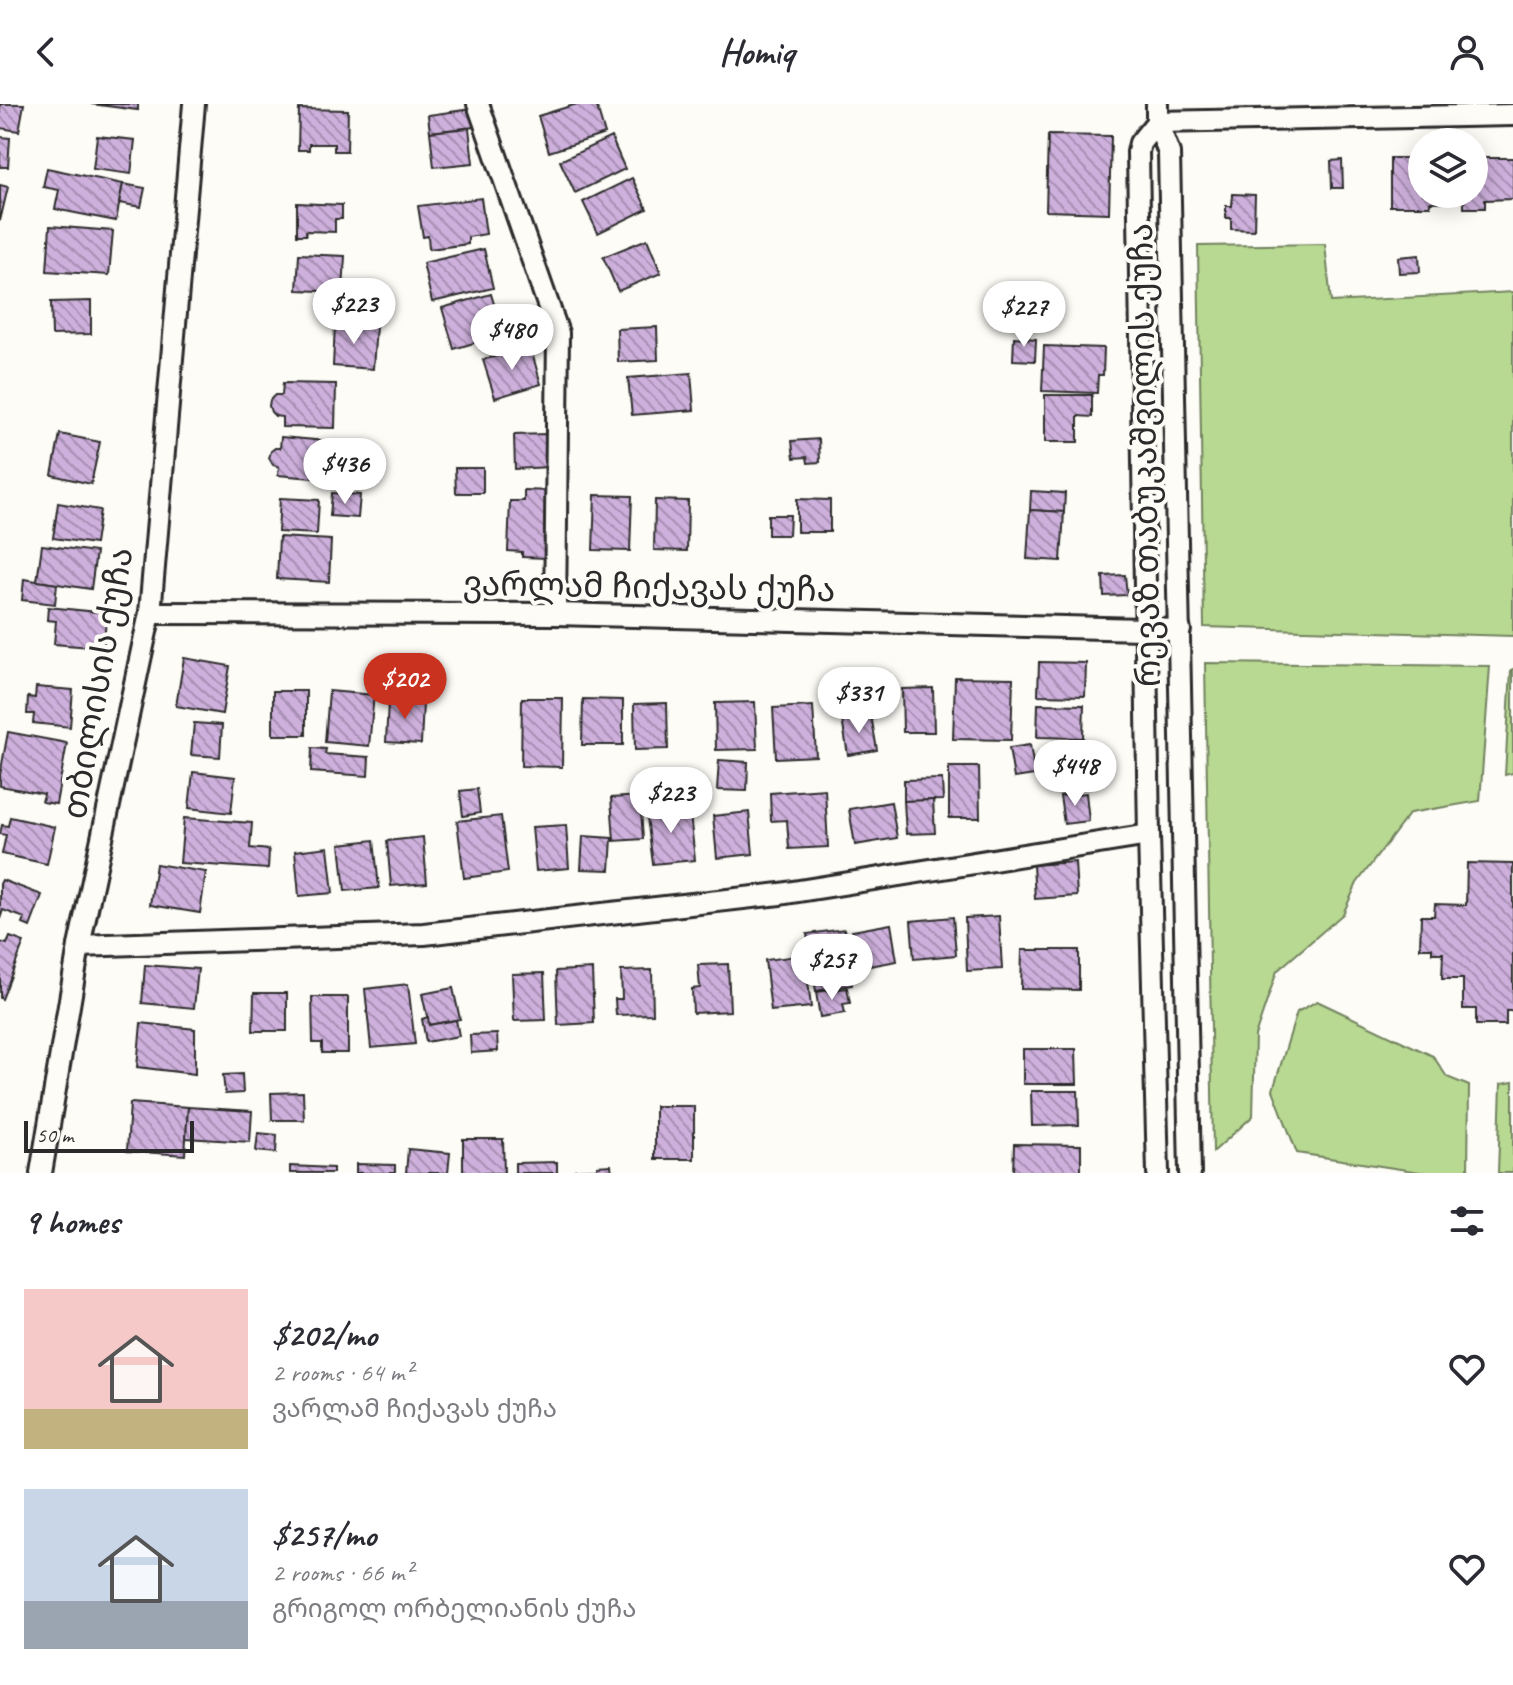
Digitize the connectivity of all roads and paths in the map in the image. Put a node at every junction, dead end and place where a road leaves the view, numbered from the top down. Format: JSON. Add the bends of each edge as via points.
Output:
{"nodes":[{"id":1,"x":194,"y":104,"type":"edge"},
{"id":2,"x":478,"y":104,"type":"edge"},
{"id":3,"x":1157,"y":113,"type":"edge"},
{"id":4,"x":1513,"y":115,"type":"edge"},
{"id":5,"x":150,"y":613,"type":"junction"},
{"id":6,"x":555,"y":614,"type":"junction"},
{"id":7,"x":1146,"y":630,"type":"junction"},
{"id":8,"x":1180,"y":630,"type":"junction"},
{"id":9,"x":1149,"y":835,"type":"junction"},
{"id":10,"x":79,"y":946,"type":"junction"},
{"id":11,"x":41,"y":1173,"type":"edge"},
{"id":12,"x":1158,"y":1173,"type":"edge"},
{"id":13,"x":1190,"y":1173,"type":"edge"}],
"edges":[{"from":1,"to":5,"type":"street","name":"თბილისის ქუჩა"},
{"from":2,"to":6,"type":"street","via":[[558,333]]},
{"from":3,"to":4,"type":"street"},
{"from":3,"to":7,"type":"street","name":"რევაზ თაბუკაშვილის ქუჩა","via":[[1138,152]]},
{"from":3,"to":8,"type":"street","name":"რევაზ თაბუკაშვილის ქუჩა","via":[[1169,153]]},
{"from":5,"to":6,"type":"street","name":"ვარლამ ჩიქავას ქუჩა"},
{"from":5,"to":10,"type":"street","name":"თბილისის ქუჩა"},
{"from":6,"to":7,"type":"street","name":"ვარლამ ჩიქავას ქუჩა"},
{"from":7,"to":8,"type":"street","name":"ვარლამ ჩიქავას ქუჩა"},
{"from":7,"to":9,"type":"street","name":"რევაზ თაბუკაშვილის ქუჩა"},
{"from":8,"to":13,"type":"street","name":"რევაზ თაბუკაშვილის ქუჩა"},
{"from":9,"to":10,"type":"street","via":[[780,894],[424,934]]},
{"from":9,"to":12,"type":"street","name":"რევაზ თაბუკაშვილის ქუჩა"},
{"from":10,"to":11,"type":"street","name":"თბილისის ქუჩა"}]}
